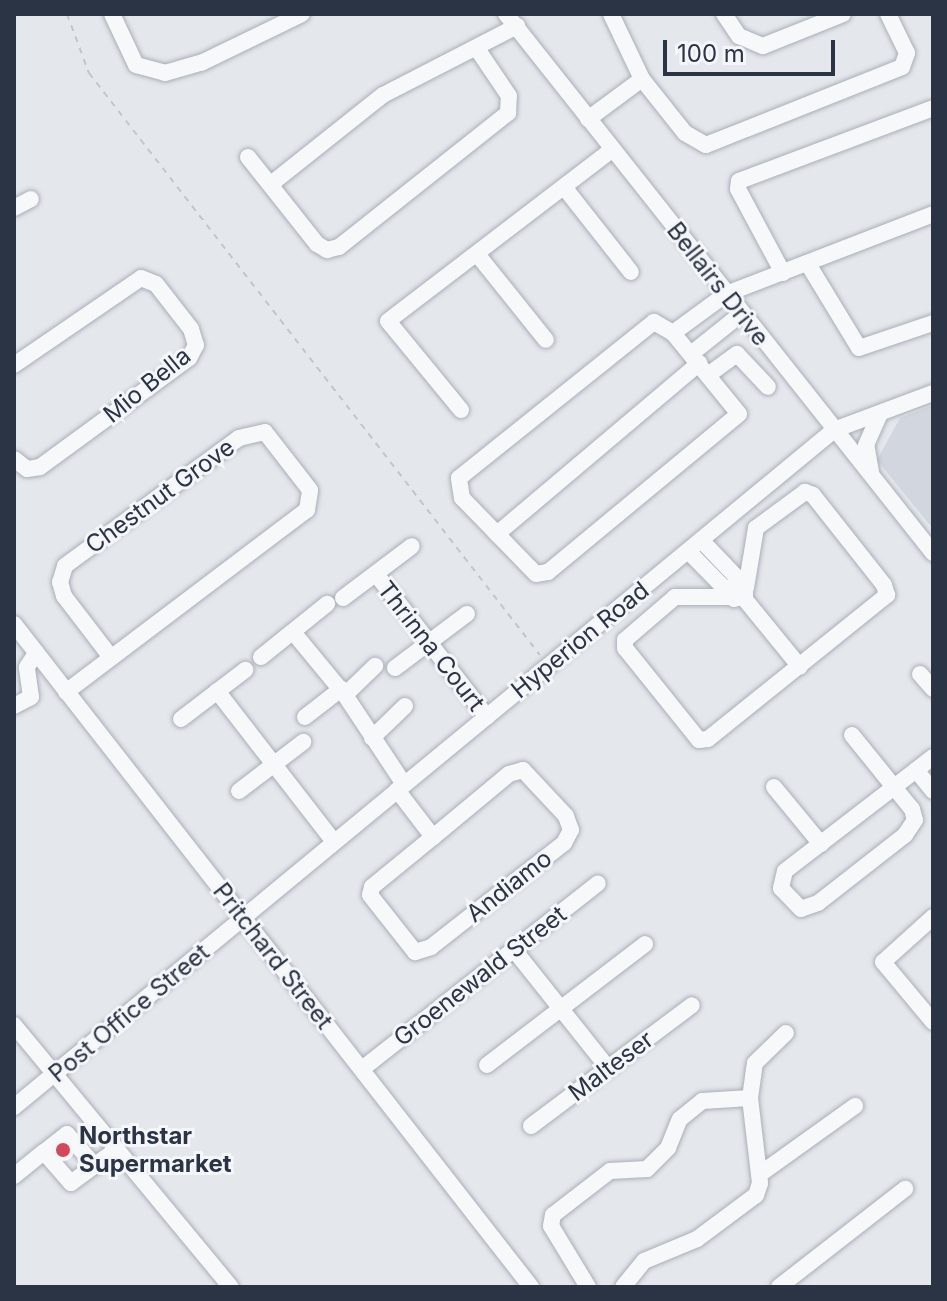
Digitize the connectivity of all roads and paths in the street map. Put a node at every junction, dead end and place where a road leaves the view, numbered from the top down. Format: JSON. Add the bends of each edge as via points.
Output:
{"nodes":[{"id":1,"x":67,"y":14,"type":"edge"},
{"id":2,"x":302,"y":14,"type":"edge"},
{"id":3,"x":611,"y":14,"type":"edge"},
{"id":4,"x":724,"y":14,"type":"edge"},
{"id":5,"x":843,"y":14,"type":"edge"},
{"id":6,"x":888,"y":14,"type":"edge"},
{"id":7,"x":115,"y":15,"type":"edge"},
{"id":8,"x":511,"y":20,"type":"edge"},
{"id":9,"x":478,"y":50,"type":"junction"},
{"id":10,"x":642,"y":79,"type":"junction"},
{"id":11,"x":933,"y":108,"type":"edge"},
{"id":12,"x":588,"y":119,"type":"junction"},
{"id":13,"x":612,"y":150,"type":"junction"},
{"id":14,"x":248,"y":157,"type":"dead end"},
{"id":15,"x":271,"y":184,"type":"junction"},
{"id":16,"x":564,"y":187,"type":"junction"},
{"id":17,"x":31,"y":199,"type":"dead end"},
{"id":18,"x":14,"y":208,"type":"edge"},
{"id":19,"x":933,"y":214,"type":"edge"},
{"id":20,"x":477,"y":254,"type":"junction"},
{"id":21,"x":808,"y":264,"type":"junction"},
{"id":22,"x":631,"y":272,"type":"dead end"},
{"id":23,"x":777,"y":275,"type":"junction"},
{"id":24,"x":726,"y":294,"type":"junction"},
{"id":25,"x":741,"y":314,"type":"junction"},
{"id":26,"x":933,"y":323,"type":"edge"},
{"id":27,"x":673,"y":333,"type":"junction"},
{"id":28,"x":546,"y":340,"type":"dead end"},
{"id":29,"x":700,"y":364,"type":"junction"},
{"id":30,"x":14,"y":365,"type":"edge"},
{"id":31,"x":768,"y":387,"type":"dead end"},
{"id":32,"x":933,"y":393,"type":"edge"},
{"id":33,"x":461,"y":410,"type":"dead end"},
{"id":34,"x":880,"y":413,"type":"junction"},
{"id":35,"x":834,"y":430,"type":"junction"},
{"id":36,"x":14,"y":459,"type":"edge"},
{"id":37,"x":872,"y":477,"type":"junction"},
{"id":38,"x":497,"y":534,"type":"junction"},
{"id":39,"x":412,"y":546,"type":"dead end"},
{"id":40,"x":694,"y":546,"type":"junction"},
{"id":41,"x":933,"y":553,"type":"edge"},
{"id":42,"x":376,"y":574,"type":"junction"},
{"id":43,"x":738,"y":592,"type":"junction"},
{"id":44,"x":467,"y":614,"type":"dead end"},
{"id":45,"x":14,"y":624,"type":"edge"},
{"id":46,"x":293,"y":632,"type":"junction"},
{"id":47,"x":429,"y":643,"type":"junction"},
{"id":48,"x":36,"y":653,"type":"junction"},
{"id":49,"x":110,"y":656,"type":"junction"},
{"id":50,"x":261,"y":657,"type":"dead end"},
{"id":51,"x":548,"y":665,"type":"junction"},
{"id":52,"x":375,"y":666,"type":"dead end"},
{"id":53,"x":800,"y":667,"type":"junction"},
{"id":54,"x":395,"y":668,"type":"dead end"},
{"id":55,"x":245,"y":670,"type":"dead end"},
{"id":56,"x":920,"y":674,"type":"dead end"},
{"id":57,"x":933,"y":689,"type":"edge"},
{"id":58,"x":217,"y":691,"type":"junction"},
{"id":59,"x":66,"y":692,"type":"junction"},
{"id":60,"x":343,"y":692,"type":"junction"},
{"id":61,"x":14,"y":706,"type":"edge"},
{"id":62,"x":405,"y":706,"type":"dead end"},
{"id":63,"x":305,"y":717,"type":"dead end"},
{"id":64,"x":487,"y":717,"type":"junction"},
{"id":65,"x":181,"y":719,"type":"dead end"},
{"id":66,"x":852,"y":735,"type":"dead end"},
{"id":67,"x":372,"y":738,"type":"junction"},
{"id":68,"x":303,"y":742,"type":"dead end"},
{"id":69,"x":933,"y":757,"type":"edge"},
{"id":70,"x":273,"y":764,"type":"junction"},
{"id":71,"x":916,"y":770,"type":"junction"},
{"id":72,"x":400,"y":787,"type":"junction"},
{"id":73,"x":774,"y":787,"type":"dead end"},
{"id":74,"x":894,"y":787,"type":"junction"},
{"id":75,"x":239,"y":791,"type":"dead end"},
{"id":76,"x":933,"y":791,"type":"edge"},
{"id":77,"x":433,"y":837,"type":"junction"},
{"id":78,"x":334,"y":842,"type":"junction"},
{"id":79,"x":821,"y":844,"type":"junction"},
{"id":80,"x":598,"y":883,"type":"dead end"},
{"id":81,"x":933,"y":917,"type":"edge"},
{"id":82,"x":243,"y":918,"type":"junction"},
{"id":83,"x":645,"y":944,"type":"dead end"},
{"id":84,"x":515,"y":951,"type":"junction"},
{"id":85,"x":692,"y":1005,"type":"dead end"},
{"id":86,"x":560,"y":1008,"type":"junction"},
{"id":87,"x":933,"y":1022,"type":"edge"},
{"id":88,"x":14,"y":1025,"type":"edge"},
{"id":89,"x":786,"y":1033,"type":"dead end"},
{"id":90,"x":487,"y":1065,"type":"dead end"},
{"id":91,"x":608,"y":1068,"type":"junction"},
{"id":92,"x":362,"y":1069,"type":"junction"},
{"id":93,"x":55,"y":1074,"type":"junction"},
{"id":94,"x":750,"y":1098,"type":"junction"},
{"id":95,"x":855,"y":1106,"type":"dead end"},
{"id":96,"x":14,"y":1107,"type":"edge"},
{"id":97,"x":531,"y":1126,"type":"dead end"},
{"id":98,"x":117,"y":1149,"type":"junction"},
{"id":99,"x":44,"y":1152,"type":"junction"},
{"id":100,"x":95,"y":1166,"type":"junction"},
{"id":101,"x":760,"y":1174,"type":"junction"},
{"id":102,"x":14,"y":1176,"type":"edge"},
{"id":103,"x":905,"y":1189,"type":"dead end"},
{"id":104,"x":231,"y":1287,"type":"edge"},
{"id":105,"x":531,"y":1287,"type":"edge"},
{"id":106,"x":588,"y":1287,"type":"edge"},
{"id":107,"x":623,"y":1287,"type":"edge"},
{"id":108,"x":779,"y":1287,"type":"edge"}],
"edges":[{"from":1,"to":51,"type":"path","via":[[89,73]]},
{"from":2,"to":7,"type":"street","via":[[201,63],[165,73],[136,65]]},
{"from":3,"to":10,"type":"street"},
{"from":4,"to":5,"type":"street","via":[[739,36],[763,46]]},
{"from":6,"to":10,"type":"street","via":[[907,53],[902,67],[706,145],[685,133]]},
{"from":8,"to":9,"type":"street"},
{"from":8,"to":12,"type":"street","name":"Bellairs Drive"},
{"from":9,"to":15,"type":"street","via":[[383,95]]},
{"from":9,"to":15,"type":"street","via":[[509,96],[508,113],[339,247],[327,250],[317,244]]},
{"from":10,"to":12,"type":"street"},
{"from":11,"to":23,"type":"street","via":[[739,181]]},
{"from":12,"to":13,"type":"street","name":"Bellairs Drive"},
{"from":13,"to":16,"type":"street"},
{"from":13,"to":24,"type":"street","name":"Bellairs Drive"},
{"from":14,"to":15,"type":"street"},
{"from":16,"to":20,"type":"street"},
{"from":16,"to":22,"type":"street"},
{"from":17,"to":18,"type":"street"},
{"from":19,"to":21,"type":"street"},
{"from":20,"to":28,"type":"street"},
{"from":20,"to":33,"type":"street","via":[[388,321]]},
{"from":21,"to":23,"type":"street"},
{"from":21,"to":26,"type":"street","via":[[859,348]]},
{"from":23,"to":24,"type":"street"},
{"from":24,"to":25,"type":"street","name":"Bellairs Drive"},
{"from":24,"to":27,"type":"street"},
{"from":25,"to":29,"type":"street"},
{"from":25,"to":35,"type":"street","name":"Bellairs Drive"},
{"from":27,"to":29,"type":"street"},
{"from":27,"to":38,"type":"street","via":[[654,322],[647,325],[459,478],[457,491]]},
{"from":29,"to":31,"type":"street","via":[[737,354]]},
{"from":29,"to":38,"type":"street"},
{"from":29,"to":38,"type":"street","via":[[739,414],[548,572],[536,574]]},
{"from":30,"to":36,"type":"street","name":"Mio Bella","via":[[141,278],[156,284],[196,345],[189,358],[40,467],[27,469]]},
{"from":32,"to":34,"type":"street","name":"Hyperion Road"},
{"from":34,"to":35,"type":"street","name":"Hyperion Road"},
{"from":34,"to":37,"type":"street","via":[[866,445]]},
{"from":35,"to":37,"type":"street","name":"Bellairs Drive"},
{"from":35,"to":40,"type":"street","name":"Hyperion Road"},
{"from":37,"to":41,"type":"street","name":"Bellairs Drive"},
{"from":39,"to":42,"type":"street"},
{"from":40,"to":43,"type":"street"},
{"from":40,"to":51,"type":"street","name":"Hyperion Road"},
{"from":42,"to":46,"type":"street"},
{"from":42,"to":47,"type":"street","name":"Thrinna Court"},
{"from":43,"to":53,"type":"street"},
{"from":43,"to":53,"type":"street","via":[[756,528],[805,492],[813,495],[884,585],[885,600]]},
{"from":43,"to":53,"type":"street","via":[[675,597],[625,640],[625,648],[695,737],[708,739]]},
{"from":44,"to":47,"type":"street"},
{"from":45,"to":48,"type":"street","name":"Pritchard Street"},
{"from":46,"to":50,"type":"street"},
{"from":46,"to":60,"type":"street"},
{"from":47,"to":54,"type":"street"},
{"from":47,"to":64,"type":"street","name":"Thrinna Court"},
{"from":48,"to":59,"type":"street","name":"Pritchard Street"},
{"from":48,"to":61,"type":"street","via":[[27,667],[31,697]]},
{"from":49,"to":49,"type":"street","name":"Chestnut Grove","via":[[307,510],[312,497],[306,483],[265,432],[239,438],[65,566],[60,582],[64,596]]},
{"from":49,"to":59,"type":"street","name":"Chestnut Grove"},
{"from":51,"to":64,"type":"street","name":"Hyperion Road"},
{"from":52,"to":60,"type":"street"},
{"from":55,"to":58,"type":"street"},
{"from":56,"to":57,"type":"street"},
{"from":58,"to":65,"type":"street"},
{"from":58,"to":70,"type":"street"},
{"from":59,"to":82,"type":"street","name":"Pritchard Street"},
{"from":60,"to":63,"type":"street"},
{"from":60,"to":67,"type":"street"},
{"from":62,"to":67,"type":"street"},
{"from":64,"to":72,"type":"street","name":"Hyperion Road"},
{"from":66,"to":74,"type":"street"},
{"from":67,"to":72,"type":"street"},
{"from":68,"to":70,"type":"street"},
{"from":69,"to":71,"type":"street"},
{"from":70,"to":75,"type":"street"},
{"from":70,"to":78,"type":"street"},
{"from":71,"to":74,"type":"street"},
{"from":71,"to":76,"type":"street"},
{"from":72,"to":77,"type":"street"},
{"from":72,"to":78,"type":"street","name":"Hyperion Road"},
{"from":73,"to":79,"type":"street"},
{"from":74,"to":79,"type":"street"},
{"from":74,"to":79,"type":"street","via":[[914,815],[912,827],[818,903],[801,909],[779,880]]},
{"from":77,"to":77,"type":"street","name":"Andiamo","via":[[370,891],[374,905],[415,952],[426,951],[564,843],[571,830],[566,816],[523,770],[509,774]]},
{"from":78,"to":82,"type":"street","name":"Hyperion Road"},
{"from":80,"to":84,"type":"street","name":"Groenewald Street"},
{"from":81,"to":87,"type":"street","via":[[883,962]]},
{"from":82,"to":92,"type":"street","name":"Pritchard Street"},
{"from":82,"to":93,"type":"street","name":"Post Office Street"},
{"from":83,"to":86,"type":"street"},
{"from":84,"to":86,"type":"street"},
{"from":84,"to":92,"type":"street","name":"Groenewald Street"},
{"from":85,"to":91,"type":"street","name":"Malteser"},
{"from":86,"to":90,"type":"street"},
{"from":86,"to":91,"type":"street"},
{"from":88,"to":93,"type":"street"},
{"from":89,"to":94,"type":"street","via":[[755,1063]]},
{"from":91,"to":97,"type":"street","name":"Malteser"},
{"from":92,"to":105,"type":"street","name":"Pritchard Street"},
{"from":93,"to":96,"type":"street","name":"Post Office Street"},
{"from":93,"to":98,"type":"street"},
{"from":94,"to":101,"type":"street"},
{"from":94,"to":106,"type":"street","via":[[702,1101],[680,1119],[668,1148],[647,1169],[610,1171],[553,1215],[551,1226]]},
{"from":95,"to":101,"type":"street"},
{"from":98,"to":100,"type":"street"},
{"from":98,"to":104,"type":"street"},
{"from":99,"to":100,"type":"street","via":[[71,1183]]},
{"from":99,"to":100,"type":"street","via":[[67,1134]]},
{"from":99,"to":102,"type":"street"},
{"from":101,"to":107,"type":"street","via":[[760,1189],[752,1199],[697,1239],[644,1261]]},
{"from":103,"to":108,"type":"street"}]}
